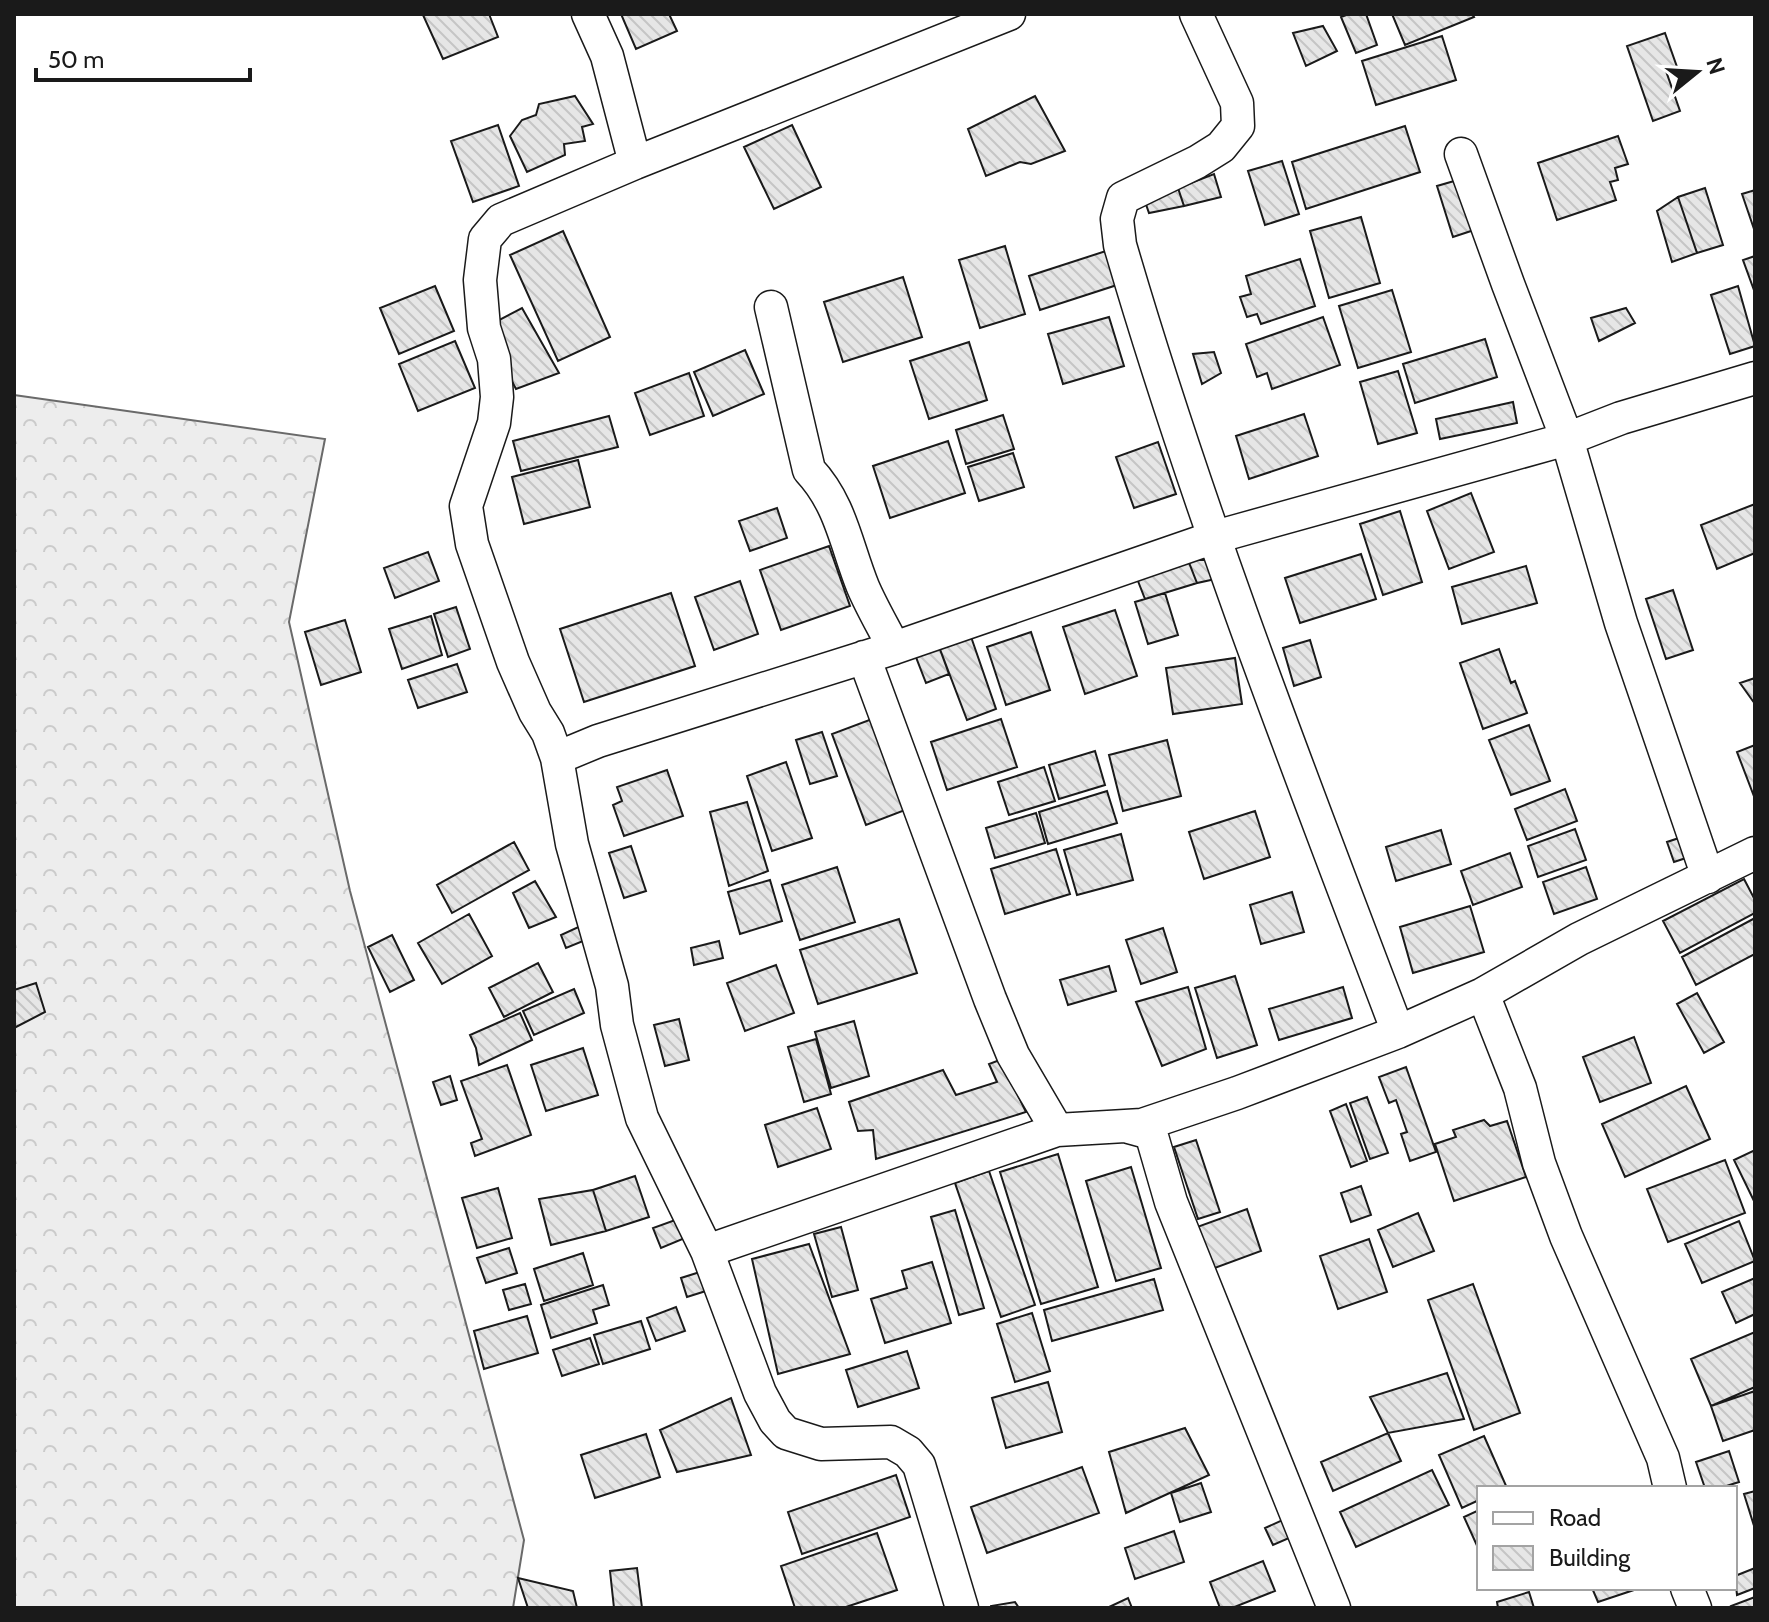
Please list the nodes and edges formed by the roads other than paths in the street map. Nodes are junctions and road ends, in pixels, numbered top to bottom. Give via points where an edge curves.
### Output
1 (588, 14) edge
2 (1009, 14) edge
3 (1196, 14) edge
4 (1461, 154) dead end
5 (635, 163) junction
6 (771, 307) dead end
7 (1755, 378) edge
8 (1567, 439) junction
9 (1215, 537) junction
10 (894, 648) junction
11 (864, 657) junction
12 (557, 758) junction
13 (1755, 853) edge
14 (1708, 877) junction
15 (1483, 994) junction
16 (1398, 1032) junction
17 (1129, 1127) junction
18 (1057, 1130) junction
19 (707, 1251) junction
20 (1670, 1486) edge
21 (962, 1608) edge
22 (1334, 1608) edge

1 - 5 street via 607,56
2 - 5 street
3 - 9 street via 1237,103 1238,126 1221,147 1123,198 1117,219 1141,316
4 - 8 street
5 - 12 street via 501,220 485,239 481,266 484,328 494,359 497,397 494,423 466,506 472,544 513,662
6 - 10 street via 809,470 825,487
7 - 8 street
8 - 9 street
8 - 14 street via 1621,623
9 - 10 street
9 - 16 street
10 - 11 street
11 - 12 street
11 - 18 street via 990,999 1013,1055
12 - 19 street via 572,844 642,1118
13 - 14 street
14 - 15 street via 1579,939
15 - 16 street
15 - 20 street via 1520,1088 1539,1163 1566,1236 1663,1458
16 - 17 street
17 - 18 street
17 - 22 street via 1151,1133 1171,1202
18 - 19 street
19 - 21 street via 760,1393 786,1433 821,1444 891,1442 919,1465

